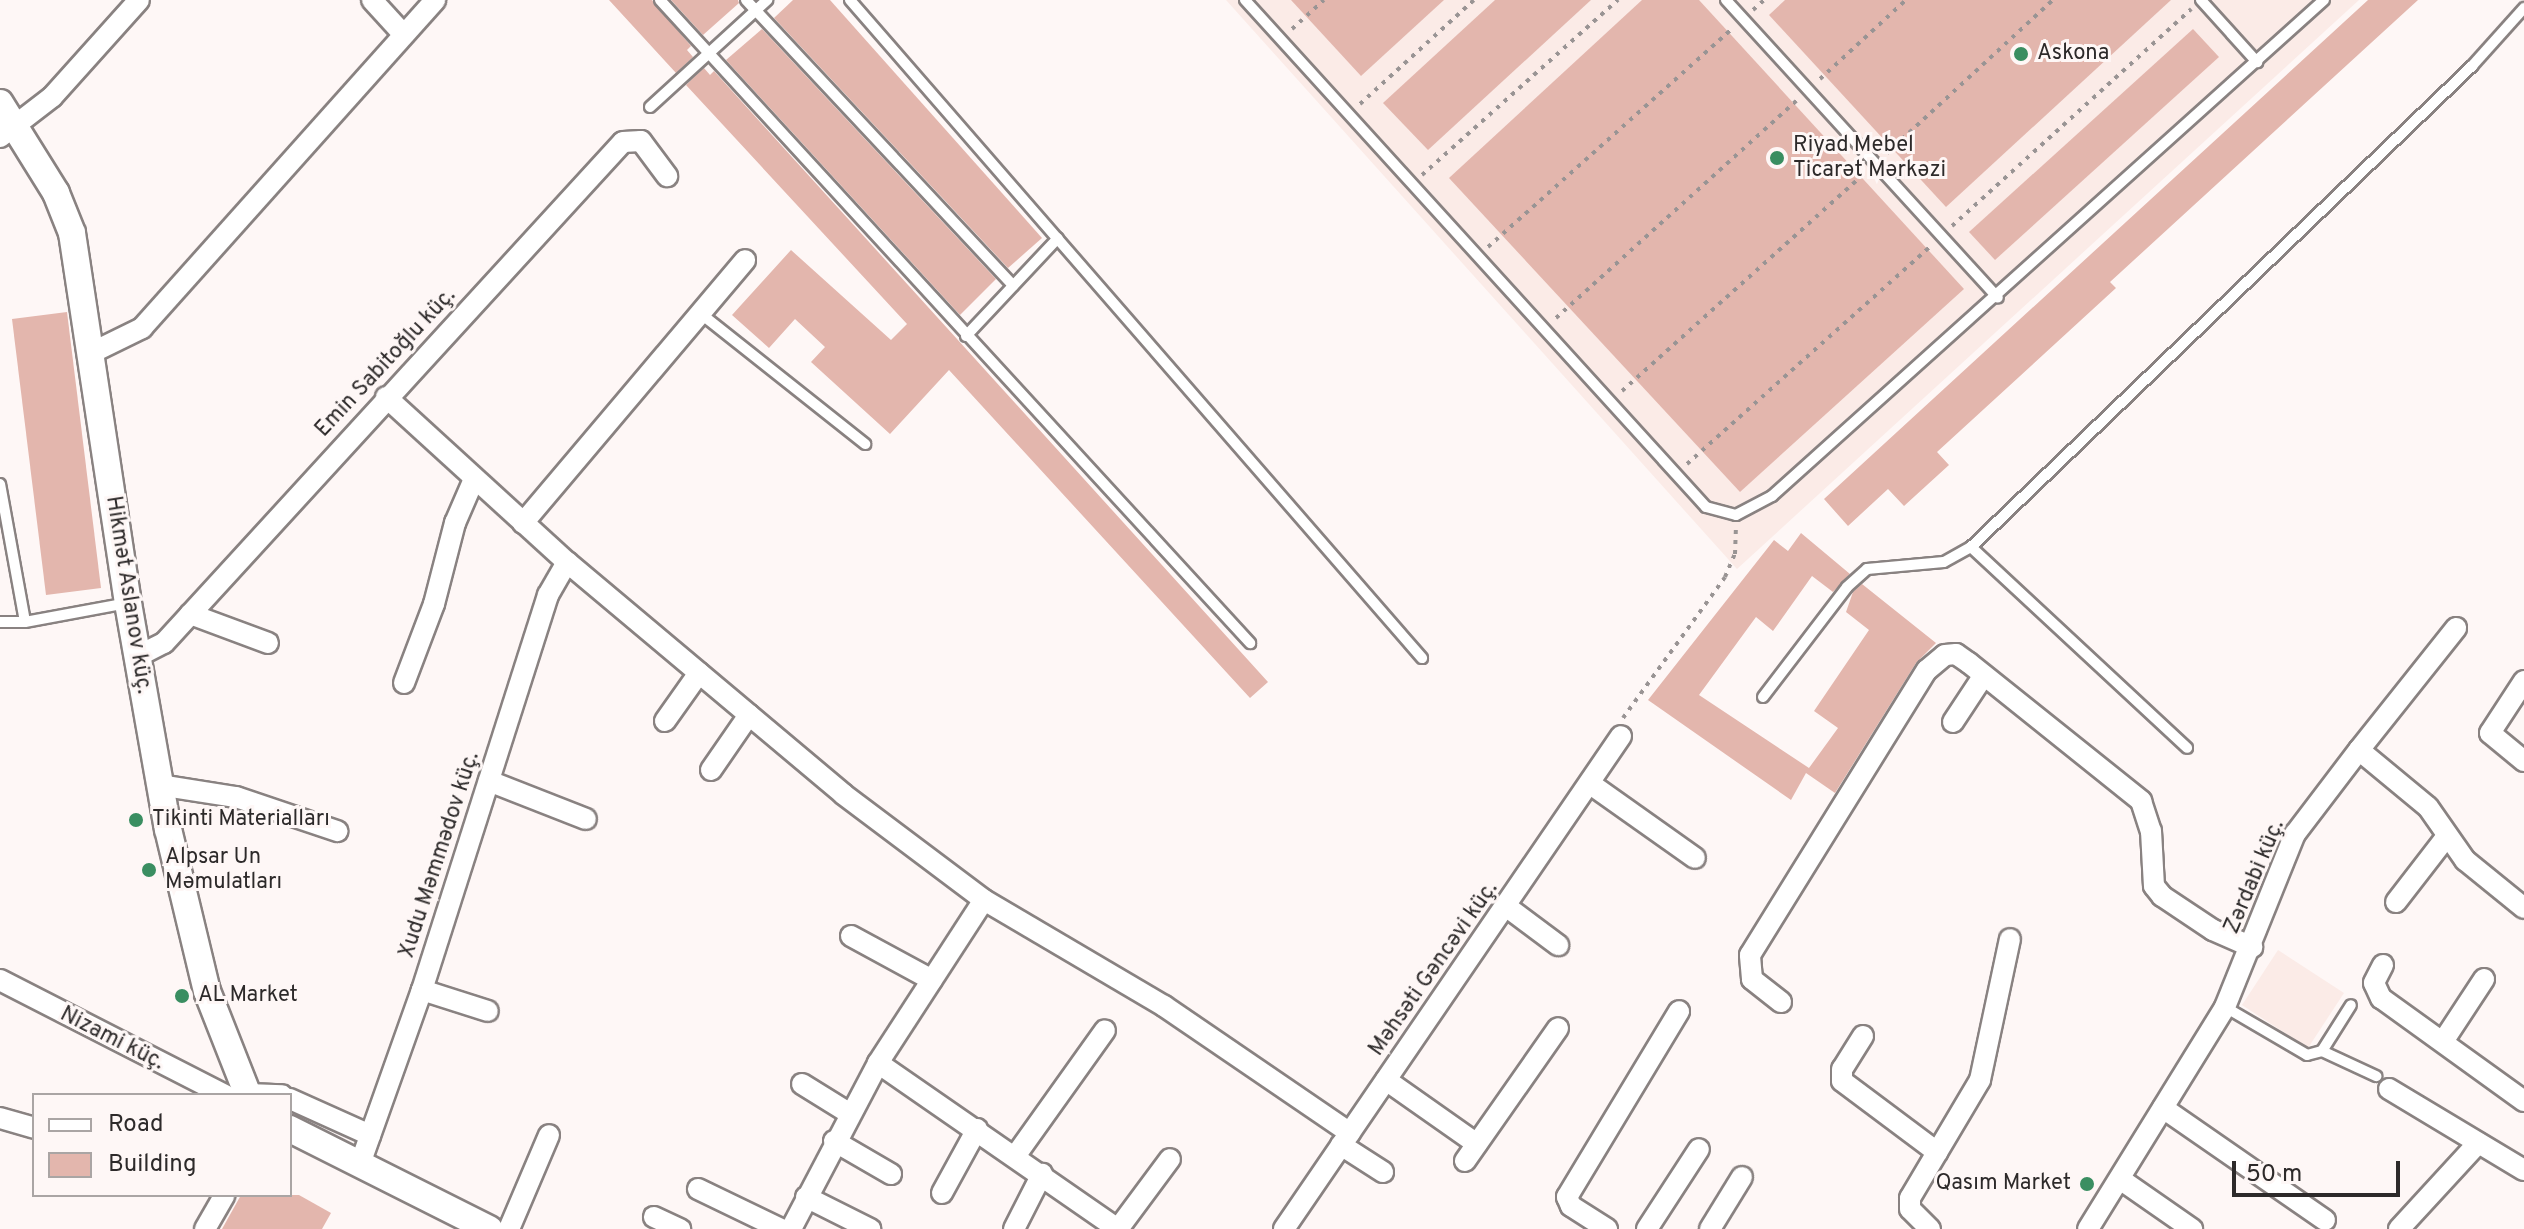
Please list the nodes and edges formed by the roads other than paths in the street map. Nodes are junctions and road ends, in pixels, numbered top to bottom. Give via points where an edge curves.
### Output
1 (139, 0) edge
2 (372, 0) edge
3 (435, 0) edge
4 (660, 0) edge
5 (746, 0) edge
6 (767, 0) edge
7 (850, 0) edge
8 (1245, 0) edge
9 (1726, 0) edge
10 (2201, 0) edge
11 (2324, 0) edge
12 (2524, 8) edge
13 (756, 11) junction
14 (404, 35) junction
15 (709, 54) junction
16 (2257, 62) junction
17 (0, 103) edge
18 (650, 107) dead end
19 (8, 133) edge
20 (667, 176) dead end
21 (1058, 238) junction
22 (745, 260) dead end
23 (1013, 285) junction
24 (1998, 298) junction
25 (700, 313) junction
26 (966, 336) junction
27 (93, 352) junction
28 (386, 397) junction
29 (865, 444) dead end
30 (474, 479) junction
31 (0, 484) edge
32 (523, 523) junction
33 (1971, 547) junction
34 (567, 562) junction
35 (128, 603) junction
36 (190, 614) junction
37 (0, 622) edge
38 (25, 622) junction
39 (2456, 628) dead end
40 (268, 643) dead end
41 (1250, 643) dead end
42 (138, 656) junction
43 (1422, 658) dead end
44 (699, 673) junction
45 (1984, 675) junction
46 (2524, 681) edge
47 (404, 683) dead end
48 (1763, 697) dead end
49 (749, 715) junction
50 (665, 721) dead end
51 (1953, 722) dead end
52 (1621, 736) road end
53 (2187, 748) dead end
54 (2359, 750) junction
55 (2524, 761) edge
56 (711, 770) dead end
57 (489, 781) junction
58 (159, 785) junction
59 (1592, 785) junction
60 (586, 819) dead end
61 (337, 831) dead end
62 (2447, 836) junction
63 (1695, 858) dead end
64 (984, 900) junction
65 (2522, 901) edge
66 (2396, 902) dead end
67 (1507, 907) junction
68 (851, 936) dead end
69 (2010, 939) dead end
70 (1558, 945) dead end
71 (2252, 947) junction
72 (2383, 965) dead end
73 (2484, 979) dead end
74 (0, 980) edge
75 (932, 980) junction
76 (422, 990) junction
77 (1781, 1002) dead end
78 (2351, 1005) dead end
79 (2225, 1007) junction
80 (488, 1011) dead end
81 (1679, 1011) dead end
82 (1558, 1028) dead end
83 (1105, 1030) dead end
84 (1863, 1036) dead end
85 (2444, 1040) junction
86 (2322, 1051) junction
87 (878, 1063) junction
88 (1386, 1080) junction
89 (2382, 1082) joint
90 (802, 1084) dead end
91 (236, 1093) edge
92 (239, 1093) edge
93 (2522, 1094) edge
94 (292, 1100) edge
95 (2163, 1108) junction
96 (849, 1113) junction
97 (0, 1118) edge
98 (32, 1127) edge
99 (977, 1129) junction
100 (292, 1130) edge
101 (370, 1135) junction
102 (549, 1135) dead end
103 (1346, 1139) junction
104 (834, 1141) junction
105 (2478, 1143) junction
106 (1477, 1144) junction
107 (1699, 1149) dead end
108 (1937, 1152) junction
109 (1016, 1155) junction
110 (1170, 1159) dead end
111 (1465, 1161) dead end
112 (360, 1164) junction
113 (2524, 1170) edge
114 (1383, 1172) dead end
115 (891, 1174) dead end
116 (1042, 1174) junction
117 (1742, 1177) dead end
118 (2120, 1179) junction
119 (698, 1189) dead end
120 (942, 1193) dead end
121 (224, 1197) edge
122 (806, 1197) junction
123 (654, 1217) dead end
124 (2325, 1220) dead end
125 (205, 1229) edge
126 (489, 1229) edge
127 (509, 1229) edge
128 (680, 1229) edge
129 (781, 1229) edge
130 (791, 1229) edge
131 (870, 1229) edge
132 (1014, 1229) edge
133 (1118, 1229) edge
134 (1284, 1229) edge
135 (1607, 1229) edge
136 (1647, 1229) edge
137 (1710, 1229) edge
138 (1930, 1229) edge
139 (2088, 1229) edge
140 (2192, 1229) edge
141 (2399, 1229) edge

1 - 19 street via 52,97
2 - 14 street
3 - 14 street
4 - 15 lane
5 - 13 lane
6 - 13 lane
7 - 21 lane
8 - 24 lane via 1706,507 1736,515 1772,496
9 - 24 lane
10 - 16 lane
11 - 16 lane
12 - 33 lane via 2472,66
13 - 15 lane
13 - 23 lane
14 - 27 street via 142,328
15 - 18 lane
15 - 26 lane
16 - 24 lane
17 - 19 street, Hikmət Aslanov küç.
19 - 27 street, Hikmət Aslanov küç. via 66,216
20 - 28 street, Emin Sabitoğlu küç. via 641,141 623,142
21 - 23 lane
21 - 43 lane
22 - 25 street
23 - 26 lane
25 - 29 lane
25 - 32 street
26 - 41 lane
27 - 35 street, Hikmət Aslanov küç.
28 - 30 street
28 - 36 street, Emin Sabitoğlu küç.
30 - 32 street
30 - 47 street
31 - 38 lane
32 - 34 street
33 - 48 lane via 1944,562 1867,569 1847,587
33 - 53 lane
34 - 44 street
34 - 57 street, Xudu Məmmədov küç. via 548,595
35 - 38 lane
35 - 42 street, Hikmət Aslanov küç.
36 - 40 street
36 - 42 street, Emin Sabitoğlu küç. via 164,643
37 - 38 lane
39 - 54 street, Zərdabi küç.
42 - 58 street, Hikmət Aslanov küç.
44 - 49 street
44 - 50 street
45 - 51 street
45 - 71 street via 2141,801 2151,831 2154,886 2162,896 2213,930
45 - 77 street via 1956,654 1935,660 1765,925 1748,970
46 - 55 street via 2490,733
49 - 56 street
49 - 64 street
52 - 59 street, Məhsəti Gəncəvi küç.
54 - 62 street via 2428,807
54 - 71 street, Zərdabi küç. via 2295,834
57 - 60 street
57 - 76 street, Xudu Məmmədov küç.
58 - 61 street via 236,797
58 - 92 street, Hikmət Aslanov küç. via 207,991
59 - 63 street
59 - 67 street, Məhsəti Gəncəvi küç.
62 - 65 street via 2465,860
62 - 66 street
64 - 75 street
64 - 103 street via 1164,1006
67 - 70 street
67 - 88 street, Məhsəti Gəncəvi küç.
68 - 75 street
69 - 108 street via 1980,1080
71 - 79 street, Zərdabi küç.
72 - 85 street via 2375,991
73 - 85 street
74 - 91 street, Nizami küç.
75 - 87 street
76 - 80 street
76 - 101 street, Xudu Məmmədov küç.
78 - 86 lane
79 - 86 lane via 2307,1055
79 - 95 street, Zərdabi küç.
81 - 135 street via 1567,1197 1571,1206
82 - 106 street
83 - 109 street
84 - 108 street via 1842,1069 1842,1081
85 - 93 street
86 - 89 lane
87 - 96 street
87 - 99 street
88 - 103 street, Məhsəti Gəncəvi küç.
88 - 106 street
89 - 105 street
90 - 96 street
94 - 101 street
95 - 118 street, Zərdabi küç.
95 - 124 street
96 - 104 street
97 - 98 street
99 - 109 street
99 - 120 street
100 - 112 street
101 - 112 street, Xudu Məmmədov küç.
102 - 127 street
103 - 114 street
103 - 134 street, Məhsəti Gəncəvi küç.
104 - 115 street
104 - 122 street
105 - 113 street
105 - 141 street
106 - 111 street
107 - 136 street
108 - 138 street via 1910,1198 1910,1209
109 - 116 street
110 - 133 street
112 - 126 street
116 - 132 street
116 - 133 street
117 - 137 street
118 - 139 street, Zərdabi küç.
118 - 140 street
119 - 129 street
121 - 125 street
122 - 130 street
122 - 131 street
123 - 128 street

